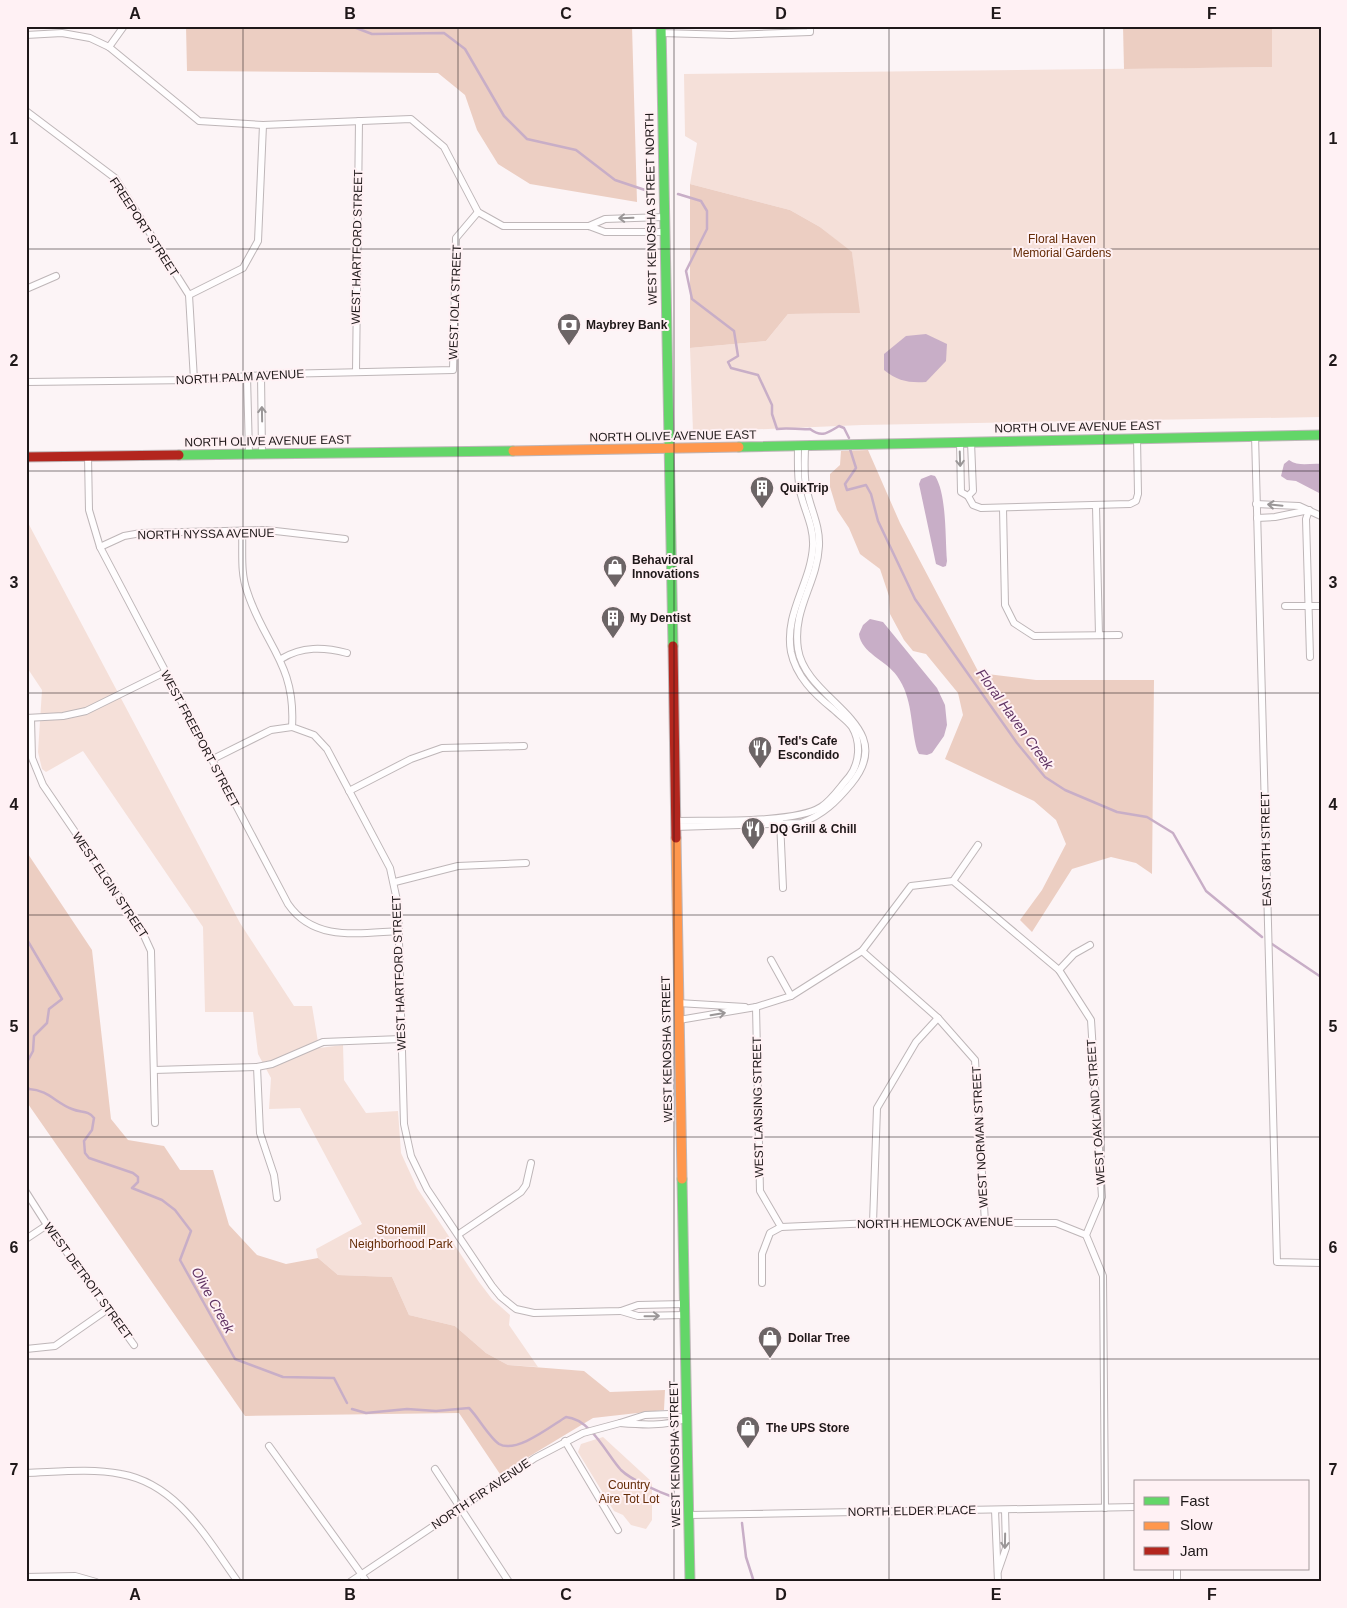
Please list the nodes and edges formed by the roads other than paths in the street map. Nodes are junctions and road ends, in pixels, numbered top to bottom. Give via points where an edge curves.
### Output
1 (124, 26) edge
2 (716, 26) edge
3 (748, 26) edge
4 (810, 26) edge
5 (661, 29) edge
6 (717, 34) junction
7 (748, 34) junction
8 (26, 35) edge
9 (109, 47) junction
10 (27, 112) edge
11 (358, 122) junction
12 (263, 126) junction
13 (478, 212) junction
14 (664, 217) junction
15 (589, 226) junction
16 (664, 232) junction
17 (56, 276) dead end
18 (26, 289) edge
19 (189, 296) junction
20 (453, 370) joint
21 (356, 372) junction
22 (261, 375) junction
23 (247, 376) junction
24 (194, 380) junction
25 (26, 382) edge
26 (1255, 435) junction
27 (1321, 435) edge
28 (1138, 438) junction
29 (960, 442) junction
30 (971, 442) junction
31 (801, 445) junction
32 (668, 448) junction
33 (249, 453) junction
34 (262, 453) junction
35 (88, 456) junction
36 (26, 457) edge
37 (961, 475) junction
38 (972, 475) junction
39 (968, 496) junction
40 (1256, 504) junction
41 (1096, 506) junction
42 (1003, 508) junction
43 (1309, 510) junction
44 (669, 515) joint
45 (1321, 516) edge
46 (1257, 518) junction
47 (242, 531) junction
48 (345, 539) dead end
49 (100, 547) junction
50 (1285, 606) dead end
51 (1309, 606) junction
52 (1321, 606) edge
53 (1099, 635) junction
54 (1120, 635) dead end
55 (347, 653) dead end
56 (1310, 657) dead end
57 (281, 659) junction
58 (165, 672) junction
59 (28, 718) edge
60 (292, 726) junction
61 (524, 746) dead end
62 (213, 759) junction
63 (349, 791) junction
64 (780, 821) junction
65 (675, 824) junction
66 (978, 845) dead end
67 (526, 863) dead end
68 (953, 881) junction
69 (394, 882) junction
70 (783, 888) dead end
71 (399, 931) junction
72 (1090, 945) dead end
73 (862, 950) junction
74 (771, 960) dead end
75 (1059, 970) junction
76 (791, 996) junction
77 (678, 1003) junction
78 (756, 1007) junction
79 (938, 1018) junction
80 (679, 1020) junction
81 (401, 1039) junction
82 (257, 1068) junction
83 (154, 1070) junction
84 (155, 1123) dead end
85 (531, 1163) dead end
86 (26, 1192) edge
87 (277, 1198) dead end
88 (985, 1222) junction
89 (873, 1223) junction
90 (47, 1225) junction
91 (780, 1227) junction
92 (459, 1234) junction
93 (1086, 1235) junction
94 (26, 1239) edge
95 (1321, 1263) edge
96 (762, 1283) dead end
97 (684, 1304) junction
98 (108, 1309) junction
99 (621, 1311) junction
100 (684, 1316) junction
101 (134, 1345) dead end
102 (26, 1349) edge
103 (686, 1419) junction
104 (620, 1423) junction
105 (565, 1441) junction
106 (269, 1446) dead end
107 (435, 1469) dead end
108 (26, 1473) edge
109 (1134, 1507) edge
110 (461, 1508) junction
111 (1105, 1508) junction
112 (995, 1510) junction
113 (1005, 1510) junction
114 (689, 1515) junction
115 (618, 1530) dead end
116 (998, 1571) junction
117 (361, 1574) junction
118 (26, 1577) edge
119 (96, 1582) edge
120 (238, 1582) edge
121 (350, 1582) edge
122 (367, 1582) edge
123 (509, 1582) edge
124 (690, 1582) edge
125 (998, 1582) edge

1 - 9 street
2 - 6 street
3 - 7 street
4 - 7 street via 810,32
5 - 6 street
5 - 14 main road, WEST KENOSHA STREET NORTH
6 - 7 street
8 - 9 street via 62,33 90,38
9 - 12 street via 199,121
10 - 19 street, FREEPORT STREET via 115,178
11 - 12 street
11 - 13 street via 411,119 444,147
11 - 21 street, WEST HARTFORD STREET
12 - 19 street via 258,241 244,268
13 - 15 street via 503,226
13 - 20 street, WEST IOLA STREET via 456,238
14 -> 15 street via 605,219
14 - 16 main road, WEST KENOSHA STREET NORTH
15 - 16 street via 605,232
16 - 32 main road, WEST KENOSHA STREET NORTH
17 - 18 street
19 - 24 street, FREEPORT STREET
20 - 21 street, NORTH PALM AVENUE
21 - 22 street, NORTH PALM AVENUE
22 - 23 street, NORTH PALM AVENUE
34 -> 22 street
23 - 24 street, NORTH PALM AVENUE
23 - 33 street
24 - 25 street, NORTH PALM AVENUE
26 - 27 main road, NORTH OLIVE AVENUE EAST
26 - 28 main road, NORTH OLIVE AVENUE EAST
26 - 40 street, EAST 68TH STREET
28 - 30 main road, NORTH OLIVE AVENUE EAST
28 - 41 street via 1136,501 1127,505
29 - 30 main road, NORTH OLIVE AVENUE EAST
29 - 31 main road, NORTH OLIVE AVENUE EAST
29 -> 37 street
30 - 38 street
31 - 32 main road, NORTH OLIVE AVENUE EAST
31 - 64 street via 806,489 815,516 819,545 814,575 797,620 798,651 810,678 855,722 864,738 864,762 858,776 838,800 816,817 801,822
32 - 34 main road, NORTH OLIVE AVENUE EAST
32 - 44 main road, WEST KENOSHA STREET NORTH
33 - 34 main road, NORTH OLIVE AVENUE EAST
33 - 35 main road, NORTH OLIVE AVENUE EAST
35 - 36 main road, NORTH OLIVE AVENUE EAST
35 - 49 street, WEST FREEPORT STREET via 89,510
37 - 38 street
37 - 39 street via 962,492
38 - 39 street via 973,491
39 - 42 street via 976,508
43 -> 40 street via 1299,506
40 - 46 street, EAST 68TH STREET
41 - 42 street
41 - 53 street
42 - 53 street via 1005,606 1014,623 1034,636
43 - 45 street
43 - 46 street
43 - 51 street via 1306,519
44 - 65 main road, WEST KENOSHA STREET
46 - 95 street, EAST 68TH STREET via 1277,1262
47 - 48 street, NORTH NYSSA AVENUE via 267,530
47 - 49 street, NORTH NYSSA AVENUE via 141,533 124,536
47 - 57 street via 243,578 247,593
49 - 58 street, WEST FREEPORT STREET
50 - 51 street
51 - 52 street
51 - 56 street
53 - 54 street
55 - 57 street via 313,649
57 - 60 street via 292,696
58 - 59 street via 86,711
58 - 62 street, WEST FREEPORT STREET
59 - 83 street, WEST ELGIN STREET via 32,758 43,785 147,938 152,964
60 - 62 street via 270,730
60 - 63 street, WEST HARTFORD STREET via 314,735 323,743
61 - 63 street via 442,748
62 - 71 street, WEST FREEPORT STREET via 293,912 322,931 347,934
63 - 69 street, WEST HARTFORD STREET via 390,868
64 - 65 street
64 - 70 street
65 - 77 main road, WEST KENOSHA STREET
66 - 68 street
67 - 69 street via 458,866
68 - 73 street via 911,886
68 - 75 street, WEST OAKLAND STREET
69 - 71 street, WEST HARTFORD STREET
71 - 81 street, WEST HARTFORD STREET
72 - 75 street via 1074,954
73 - 76 street
73 - 79 street, WEST NORMAN STREET
74 - 76 street
75 - 93 street, WEST OAKLAND STREET via 1091,1020 1102,1197
76 - 78 street
77 - 78 street
77 - 80 main road, WEST KENOSHA STREET
80 -> 78 street
78 - 91 street, WEST LANSING STREET via 760,1191
79 - 88 street, WEST NORMAN STREET via 975,1060
79 - 89 street via 916,1042 877,1108
80 - 97 main road, WEST KENOSHA STREET
81 - 82 street via 323,1042
81 - 92 street, WEST HARTFORD STREET via 404,1124 411,1156 426,1189
82 - 83 street
82 - 87 street via 260,1133 274,1175
83 - 84 street, WEST ELGIN STREET
85 - 92 street via 521,1192
86 - 90 street, WEST DETROIT STREET
88 - 89 street, NORTH HEMLOCK AVENUE
88 - 93 street, NORTH HEMLOCK AVENUE via 1056,1223
89 - 91 street, NORTH HEMLOCK AVENUE
90 - 94 street
90 - 98 street, WEST DETROIT STREET
91 - 96 street via 770,1233 762,1254
92 - 99 street, WEST HARTFORD STREET via 500,1297 516,1309 543,1314
93 - 111 street via 1103,1276
97 - 99 street via 638,1305
97 - 100 main road, WEST KENOSHA STREET
98 - 101 street, WEST DETROIT STREET
98 - 102 street via 56,1346
99 -> 100 street via 638,1316
100 - 103 main road, WEST KENOSHA STREET
103 - 104 street, NORTH FIR AVENUE via 668,1425
103 - 104 street, NORTH FIR AVENUE via 669,1414 644,1415
103 - 114 main road, WEST KENOSHA STREET
104 - 105 street, NORTH FIR AVENUE
105 - 110 street, NORTH FIR AVENUE
105 - 115 street
106 - 117 street
107 - 110 street
108 - 120 street via 115,1473 137,1478 160,1489 181,1506
109 - 111 street, NORTH ELDER PLACE
110 - 117 street, NORTH FIR AVENUE
110 - 123 street
111 - 113 street, NORTH ELDER PLACE
112 - 113 street, NORTH ELDER PLACE
112 - 114 street, NORTH ELDER PLACE
112 - 116 street
113 -> 116 street via 1006,1548
114 - 124 main road, WEST KENOSHA STREET
116 - 125 street
117 - 121 street, NORTH FIR AVENUE
117 - 122 street
118 - 119 street via 75,1576

